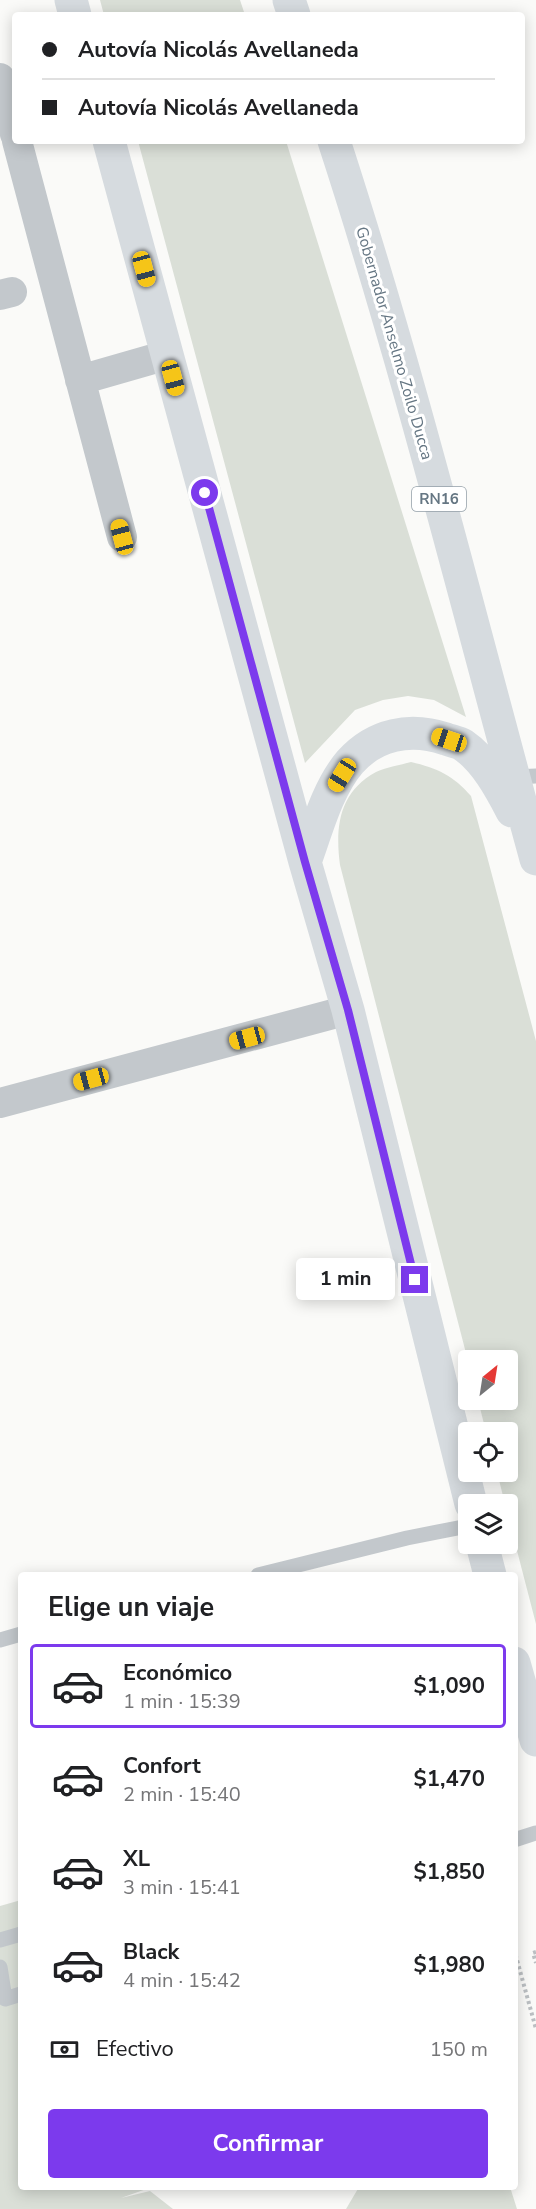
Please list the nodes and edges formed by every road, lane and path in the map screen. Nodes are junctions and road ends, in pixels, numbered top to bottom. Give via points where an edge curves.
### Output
1 (0, 78) edge
2 (12, 123) edge
3 (18, 144) edge
4 (110, 144) edge
5 (335, 144) edge
6 (167, 355) junction
7 (80, 380) junction
8 (122, 537) dead end
9 (525, 777) edge
10 (535, 854) edge
11 (305, 862) junction
12 (348, 1010) junction
13 (0, 1103) edge
14 (469, 1494) edge
15 (458, 1528) edge
16 (485, 1554) edge
17 (270, 1572) edge
18 (489, 1572) edge
19 (18, 1635) edge
20 (0, 1640) edge
21 (518, 1677) edge
22 (536, 1740) edge
23 (536, 1833) edge
24 (518, 1839) edge
25 (18, 1935) edge
26 (0, 1940) edge
27 (535, 1952) edge
28 (518, 1964) edge
29 (536, 1964) edge
30 (0, 1967) edge
31 (18, 1995) edge
32 (536, 2029) edge

1 - 2 street
3 - 7 street
4 - 6 highway
5 - 9 highway, Gobernador Anselmo Zoilo Ducca / RN16
6 - 7 street
6 - 11 highway
7 - 8 street
9 - 10 highway, Gobernador Anselmo Zoilo Ducca / RN16
10 - 11 highway via 500,788 462,744 413,733 390,735 368,745 349,763 335,786
11 - 12 highway
12 - 13 street
12 - 14 highway
15 - 17 lane
16 - 18 highway
19 - 20 lane
21 - 22 highway
23 - 24 lane
25 - 26 lane
27 - 29 path
28 - 32 path
30 - 31 lane via 5,2000

